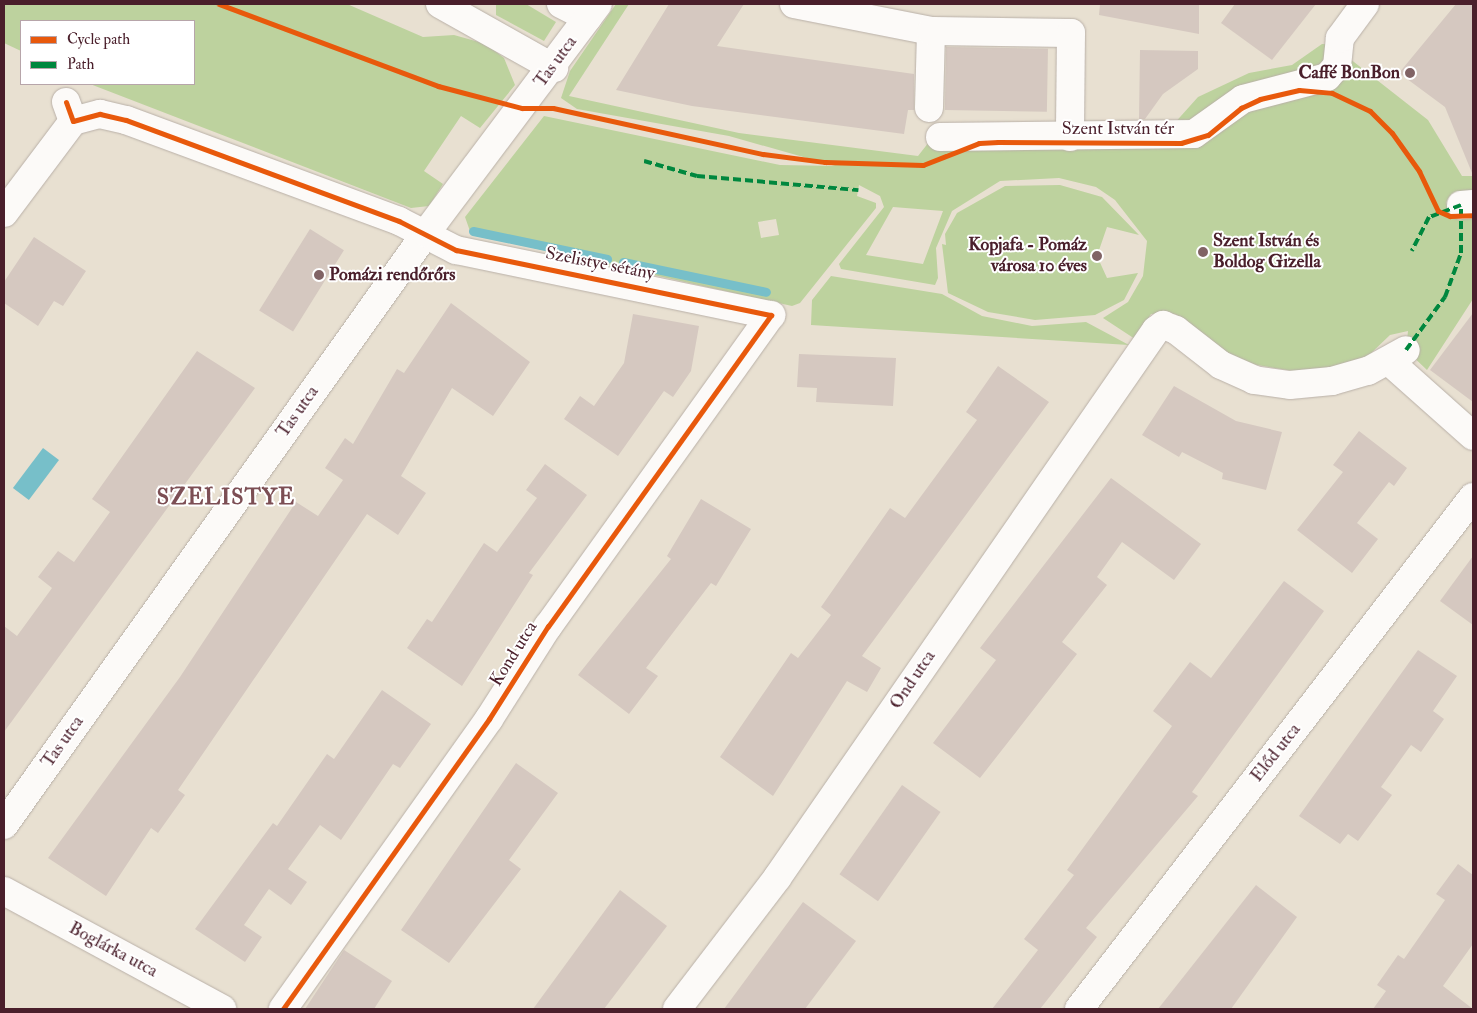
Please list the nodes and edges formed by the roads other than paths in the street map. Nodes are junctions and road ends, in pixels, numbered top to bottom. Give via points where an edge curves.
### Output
1 (440, 4) edge
2 (561, 4) edge
3 (794, 4) edge
4 (1365, 4) edge
5 (593, 11) edge
6 (931, 31) junction
7 (554, 68) junction
8 (929, 108) dead end
9 (940, 137) dead end
10 (1070, 137) junction
11 (4, 213) edge
12 (426, 233) junction
13 (771, 315) joint
14 (1473, 436) edge
15 (1473, 497) edge
16 (4, 825) edge
17 (4, 892) edge
18 (222, 1009) edge
19 (283, 1009) edge
20 (677, 1009) edge
21 (1079, 1009) edge

1 - 7 street
2 - 5 street
3 - 6 street
4 - 10 street, Szent István tér via 1340,38 1337,66 1327,77 1243,98 1194,134
5 - 7 street, Tas utca
6 - 8 street
6 - 10 street via 1071,33
7 - 12 street, Tas utca
9 - 10 street, Szent István tér
11 - 12 street, Szelistye sétány via 70,112 126,120
12 - 13 street, Szelistye sétány via 479,256
12 - 16 street, Tas utca
13 - 19 street, Kond utca via 548,626 489,720
14 - 20 street, Ond utca via 1398,356 1332,381 1290,385 1254,380 1221,365 1200,344 1163,325 1144,346 777,878
15 - 21 street, Előd utca
17 - 18 street, Boglárka utca

